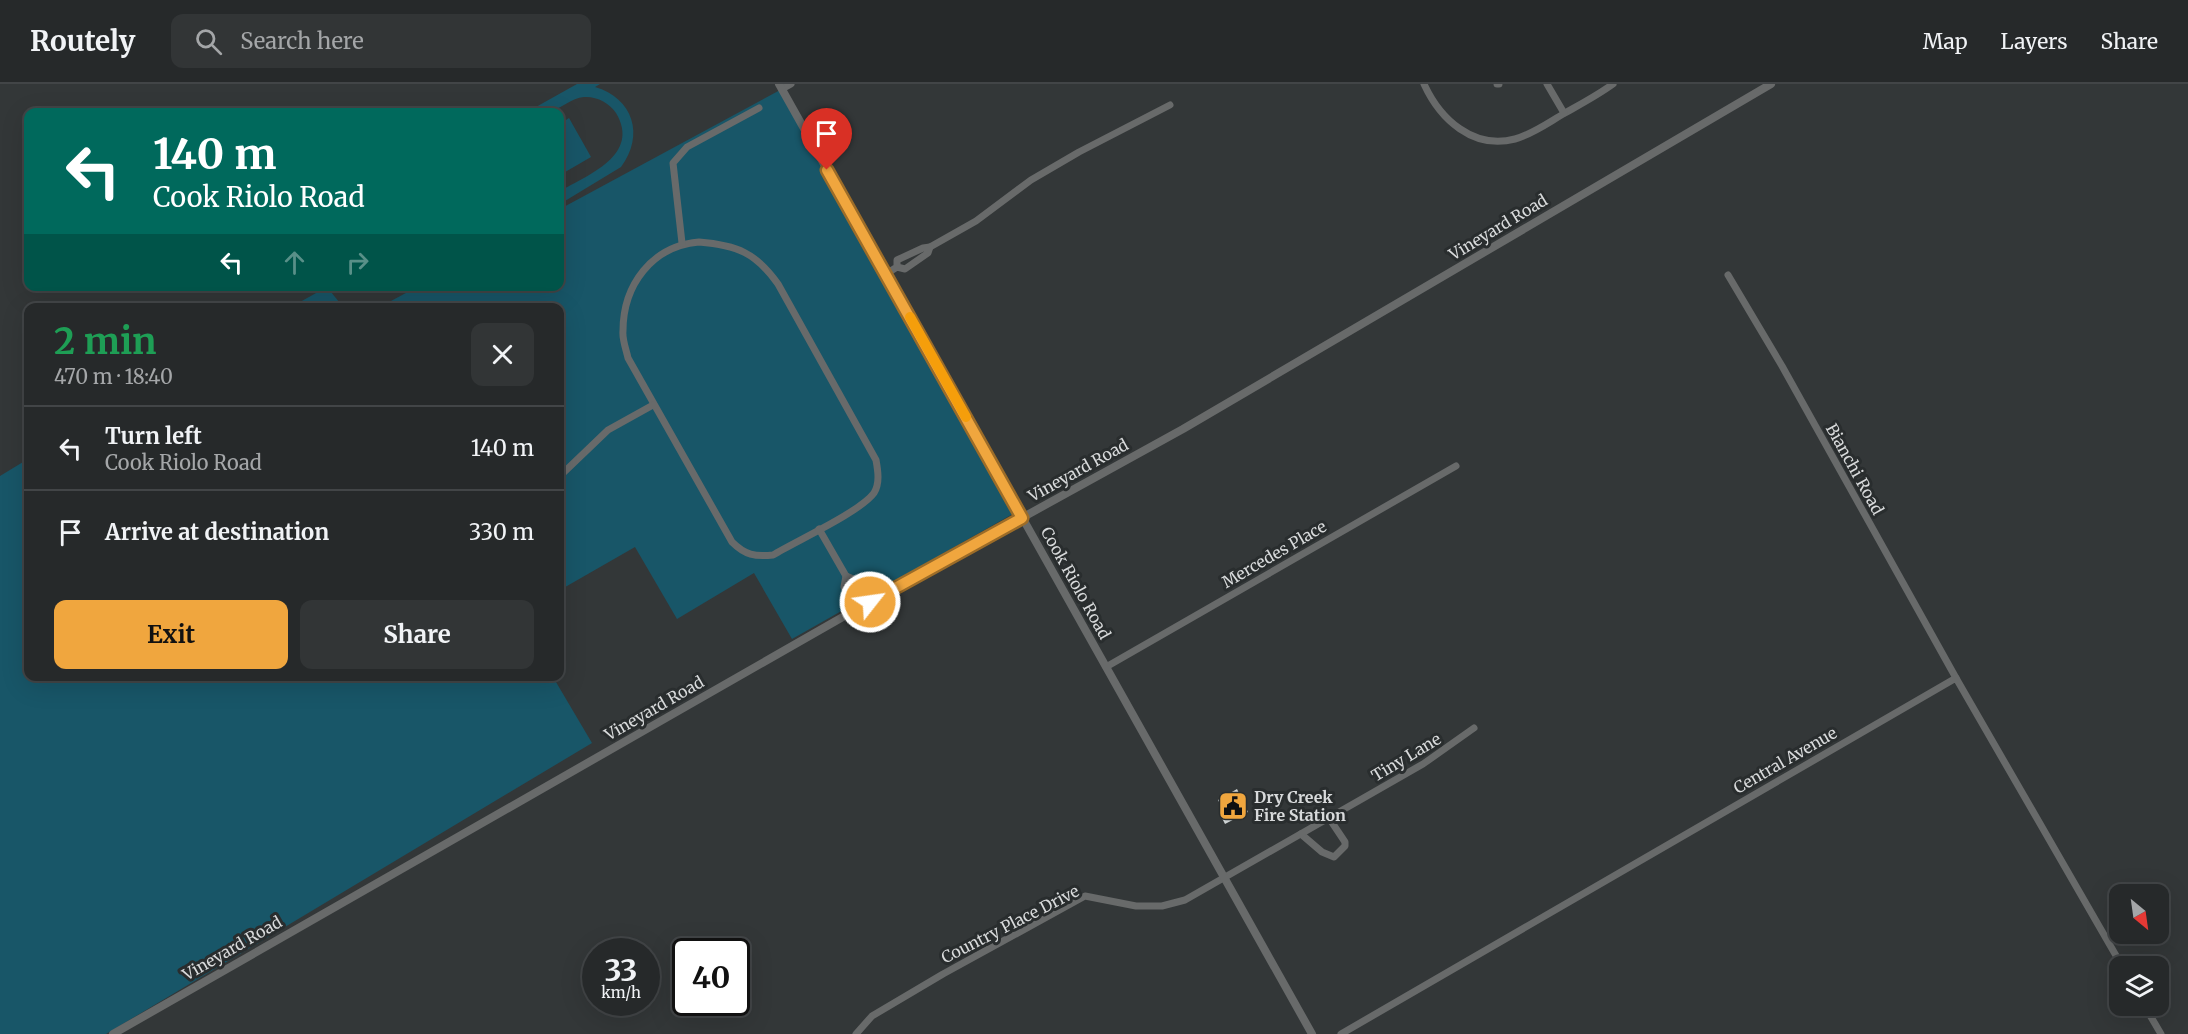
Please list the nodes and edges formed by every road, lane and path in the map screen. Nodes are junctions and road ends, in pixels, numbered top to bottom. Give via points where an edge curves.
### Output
1 (791, 84) edge
2 (1424, 84) edge
3 (1547, 84) edge
4 (1613, 84) edge
5 (1771, 84) edge
6 (780, 87) edge
7 (1170, 105) dead end
8 (759, 108) dead end
9 (1564, 113) junction
10 (682, 243) junction
11 (930, 247) junction
12 (911, 253) junction
13 (916, 261) junction
14 (897, 267) junction
15 (886, 273) junction
16 (1728, 275) dead end
17 (653, 405) junction
18 (1456, 466) dead end
19 (564, 473) edge
20 (1022, 518) junction
21 (819, 529) junction
22 (846, 576) junction
23 (860, 602) junction
24 (1106, 667) junction
25 (1956, 678) junction
26 (1474, 728) dead end
27 (1329, 818) junction
28 (1301, 834) junction
29 (1224, 878) junction
30 (2116, 956) edge
31 (2150, 1016) edge
32 (112, 1034) edge
33 (856, 1034) edge
34 (1312, 1034) edge
35 (1341, 1034) edge
36 (2161, 1034) edge

1 - 6 street
2 - 9 street via 1446,119 1460,130 1482,138 1514,139
3 - 9 street
4 - 9 street
5 - 20 street, Vineyard Road via 1342,337
6 - 15 street, Cook Riolo Road
7 - 11 street via 1031,180 976,221
8 - 10 street via 687,147 673,163
10 - 17 street via 654,259 636,279 626,303 622,333 628,358
10 - 21 street via 723,244 747,252 766,267 876,460 876,491 863,505
11 - 12 street
11 - 13 street via 928,254
12 - 13 street
12 - 14 street via 897,260
13 - 14 street via 905,269
14 - 15 street
15 - 20 street, Cook Riolo Road
16 - 25 street, Bianchi Road
17 - 19 street via 608,430
17 - 21 street via 732,542 743,552 757,557 773,555
18 - 24 street, Mercedes Place
20 - 23 street, Vineyard Road
20 - 24 street, Cook Riolo Road
21 - 22 street
22 - 23 street via 856,580
22 - 23 street via 844,587 850,598
23 - 32 street, Vineyard Road
24 - 29 street, Cook Riolo Road
25 - 30 street
25 - 35 street, Central Avenue
26 - 27 street, Tiny Lane via 1423,764
27 - 28 street, Tiny Lane
27 - 28 street via 1345,842 1334,857
28 - 29 street, Tiny Lane
29 - 33 street, Country Place Drive via 1185,900 1162,906 1136,906 1085,896 872,1016
29 - 34 street, Cook Riolo Road
31 - 36 street

